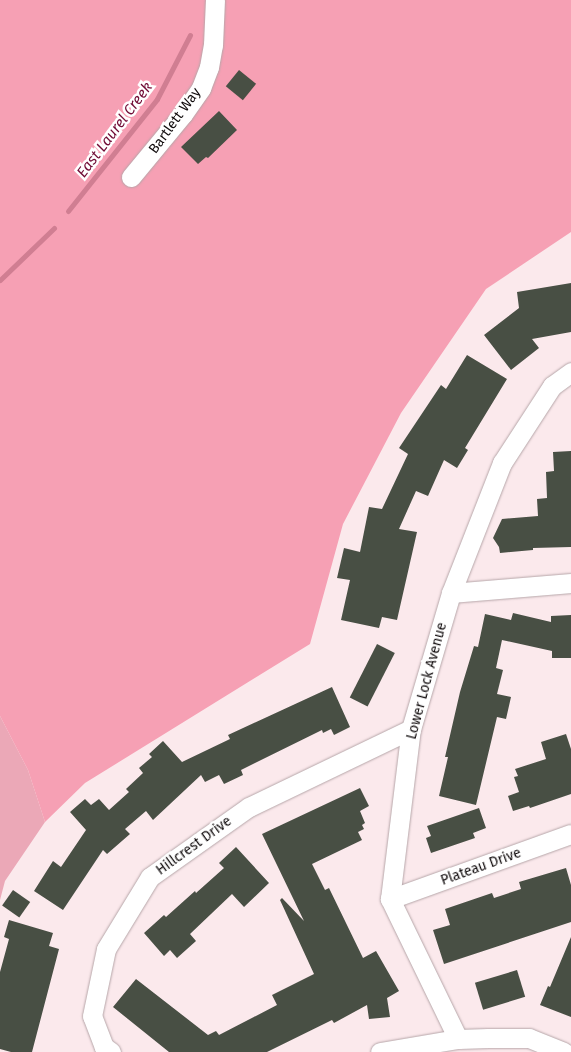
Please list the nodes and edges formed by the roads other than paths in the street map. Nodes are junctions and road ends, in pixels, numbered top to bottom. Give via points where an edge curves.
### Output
1 (215, 0) edge
2 (131, 177) dead end
3 (571, 372) edge
4 (571, 583) edge
5 (451, 593) junction
6 (411, 729) junction
7 (571, 834) edge
8 (390, 899) junction
9 (458, 1039) junction
10 (111, 1052) edge
11 (380, 1052) edge
12 (563, 1052) edge

1 - 2 street, Bartlett Way via 213,45 201,88 184,114
3 - 5 street, Lower Lock Avenue via 552,386 502,463
4 - 5 street
5 - 6 street, Lower Lock Avenue
6 - 8 street, Lower Lock Avenue
6 - 10 street, Hillcrest Drive via 248,807 150,877 106,948 92,1016 104,1048
7 - 8 street, Plateau Drive
8 - 9 street
9 - 11 street
9 - 12 street via 529,1038

